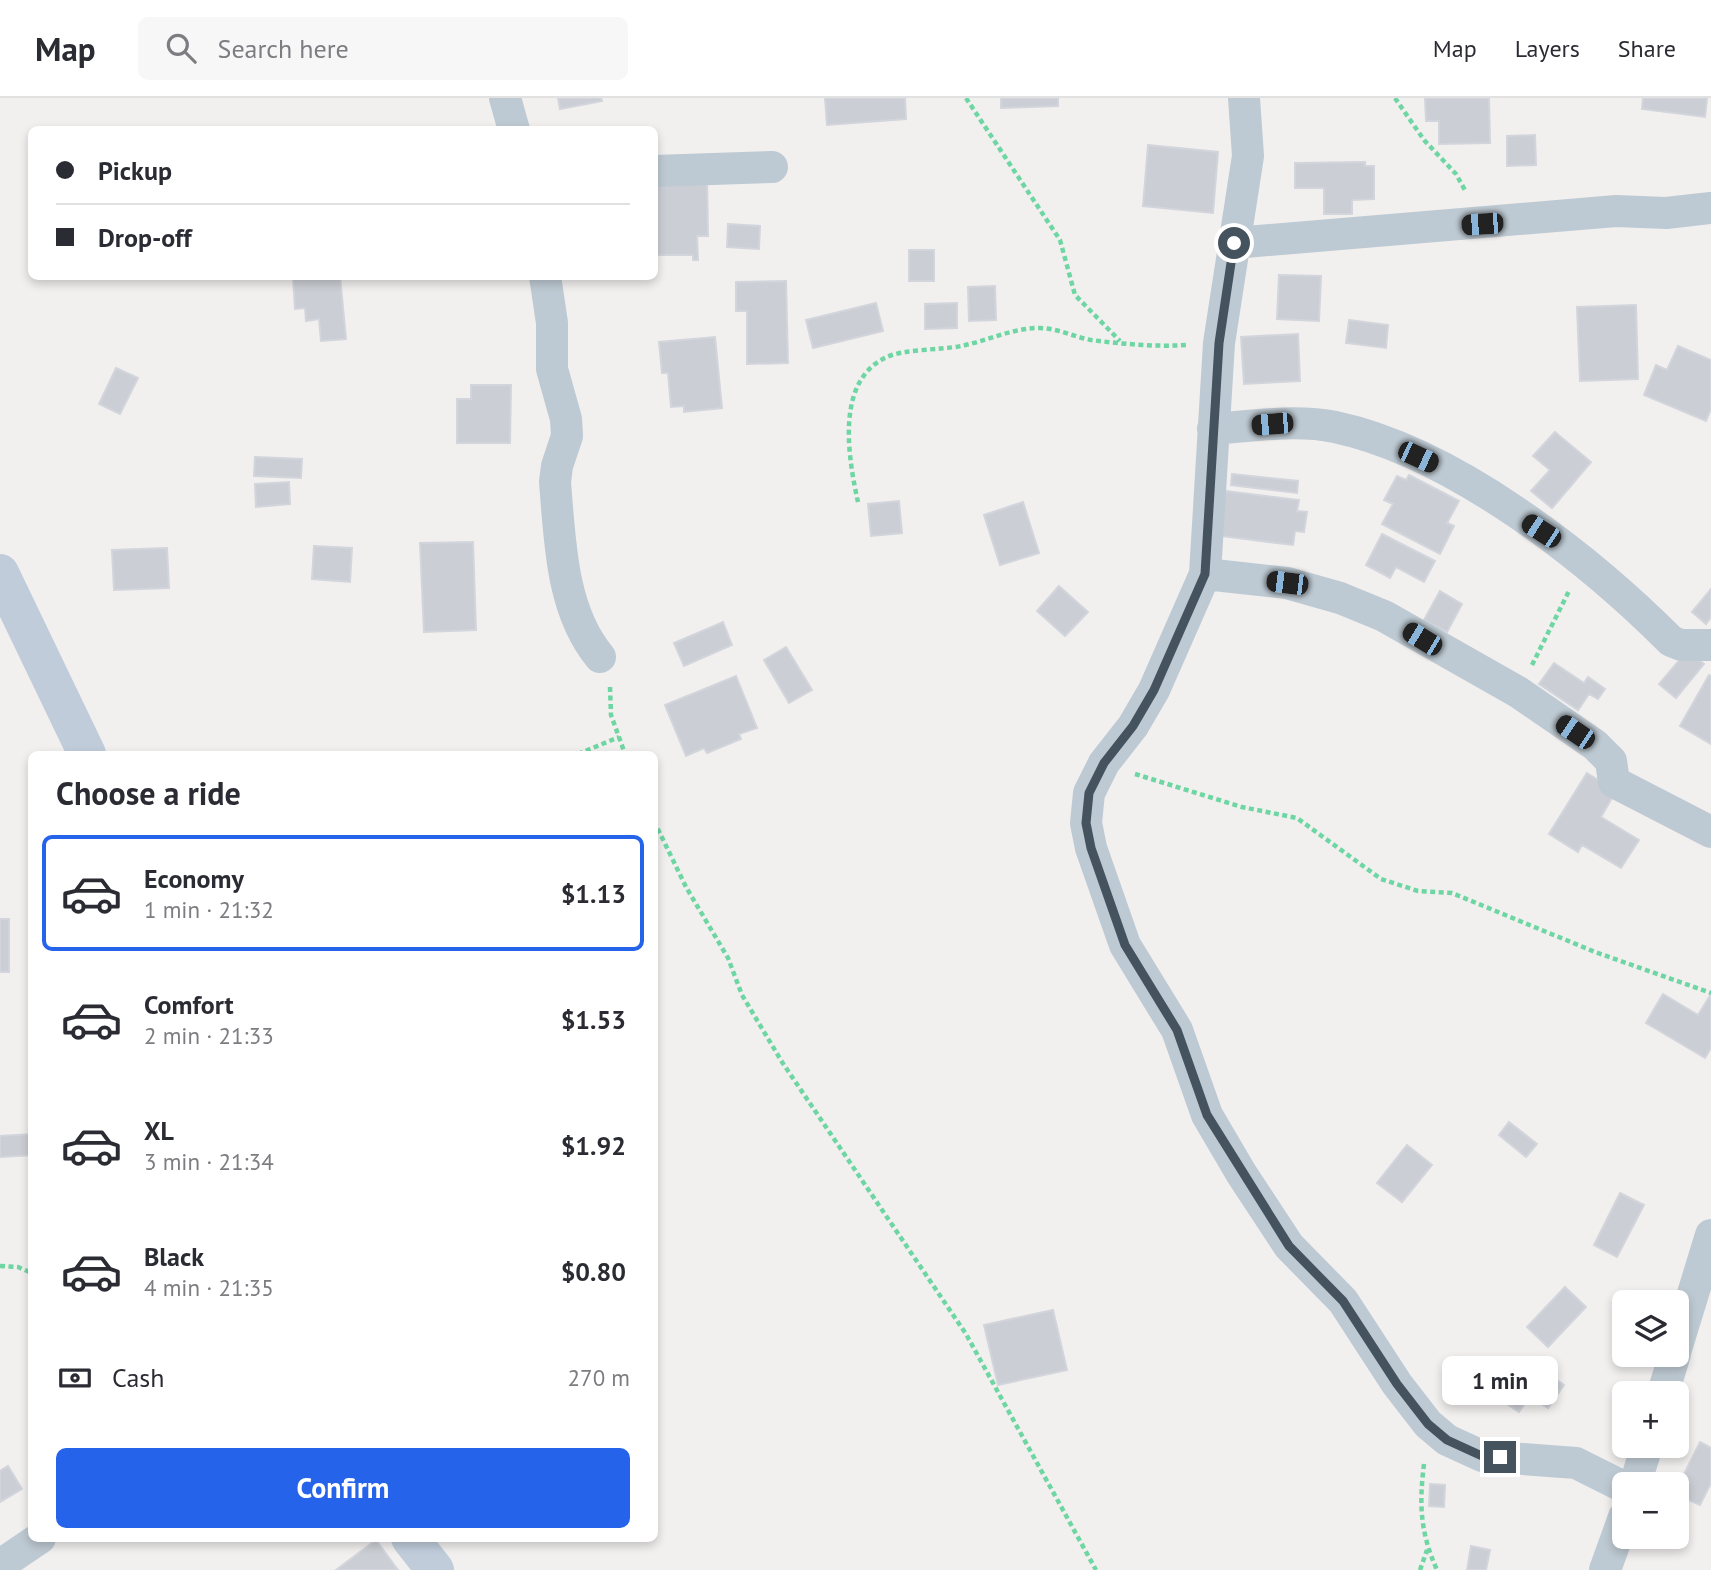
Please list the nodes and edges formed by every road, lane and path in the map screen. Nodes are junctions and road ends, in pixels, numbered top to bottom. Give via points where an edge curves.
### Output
1 (505, 98) edge
2 (966, 98) edge
3 (1244, 98) edge
4 (1395, 98) edge
5 (513, 126) edge
6 (772, 167) dead end
7 (658, 171) edge
8 (1711, 208) edge
9 (1482, 224) junction
10 (1234, 243) junction
11 (546, 280) edge
12 (1121, 342) junction
13 (1219, 343) junction
14 (1213, 429) junction
15 (858, 502) dead end
16 (1590, 567) junction
17 (0, 573) edge
18 (1205, 574) junction
19 (1711, 645) edge
20 (600, 657) joint
21 (1518, 692) junction
22 (619, 737) junction
23 (86, 751) edge
24 (585, 751) edge
25 (624, 751) edge
26 (1104, 763) junction
27 (658, 829) edge
28 (1711, 832) edge
29 (1711, 993) edge
30 (1711, 1236) edge
31 (0, 1266) edge
32 (28, 1271) edge
33 (1689, 1307) edge
34 (1428, 1424) junction
35 (1612, 1481) edge
36 (34, 1542) edge
37 (413, 1542) edge
38 (1428, 1549) junction
39 (1613, 1549) edge
40 (0, 1565) edge
41 (435, 1570) edge
42 (1096, 1570) edge
43 (1420, 1570) edge
44 (1437, 1570) edge
45 (1605, 1570) edge

1 - 5 street
2 - 12 path via 1060,240 1075,295
3 - 10 street via 1248,156
4 - 9 path via 1424,140 1456,174
6 - 7 street
8 - 9 street via 1666,213 1616,211
9 - 10 street
10 - 13 street
11 - 20 street via 552,369 566,419 567,436 555,482 566,582 589,643
12 - 13 path
12 - 15 path via 1040,328 1016,330 968,345 889,356 868,369 855,395 848,433
13 - 14 street
14 - 16 street via 1272,424 1332,427 1384,440 1496,501
14 - 18 street
16 - 19 street via 1671,641
16 - 21 path via 1568,592
17 - 23 street
18 - 21 street via 1287,583 1340,598 1384,616
18 - 26 street via 1154,690
20 - 22 path
21 - 28 street via 1608,755 1614,782
22 - 24 path
22 - 25 path
26 - 29 path via 1163,785 1297,818 1381,878 1418,891 1452,893 1595,952
26 - 34 street via 1089,793 1086,823 1091,848 1125,945 1177,1030 1207,1115 1289,1246 1343,1301
27 - 42 path via 728,958 742,995 782,1062 966,1334
30 - 33 street
31 - 32 path
34 - 35 street via 1447,1440 1482,1456 1576,1463
34 - 38 path via 1419,1503
36 - 40 street
37 - 41 street
38 - 43 path
38 - 44 path
39 - 45 street

